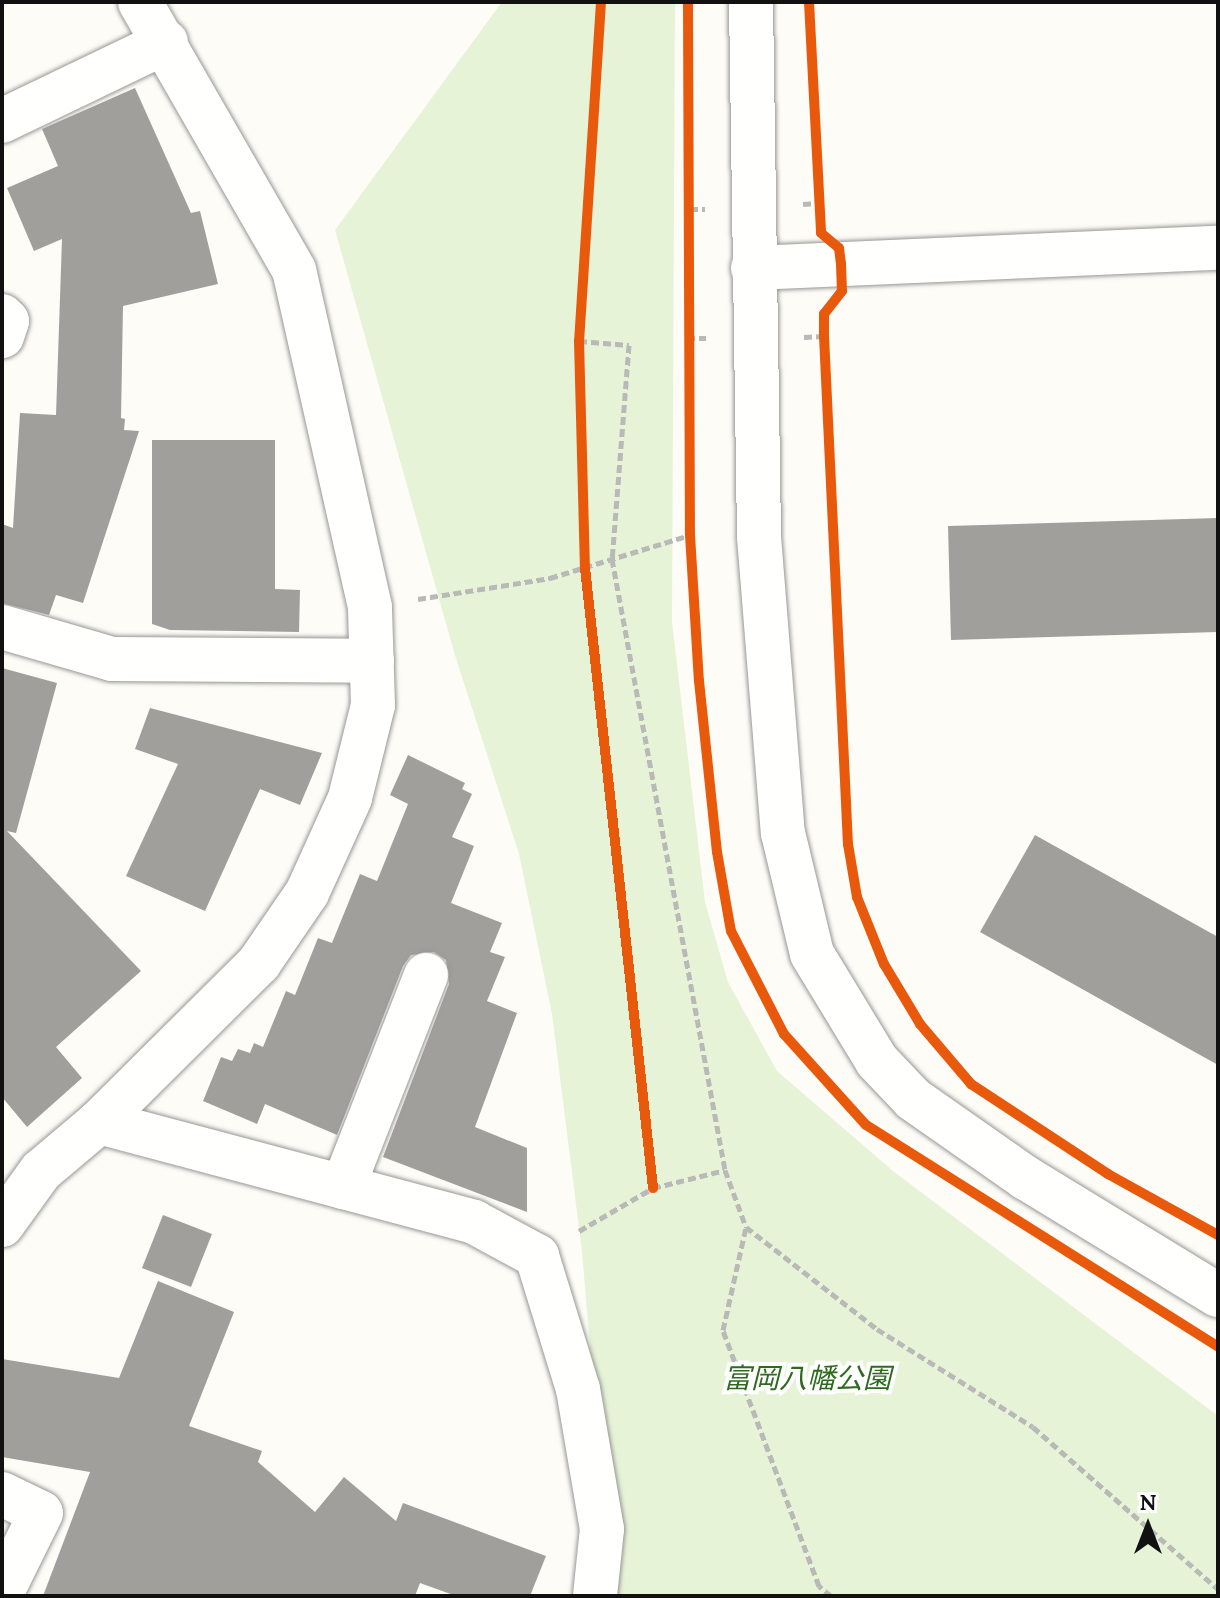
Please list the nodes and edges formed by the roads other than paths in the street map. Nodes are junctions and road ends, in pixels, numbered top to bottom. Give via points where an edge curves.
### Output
1 (140, 2) edge
2 (751, 2) edge
3 (166, 42) junction
4 (2, 121) edge
5 (1218, 248) edge
6 (753, 268) junction
7 (2, 316) edge
8 (2, 336) edge
9 (2, 627) edge
10 (372, 661) junction
11 (426, 975) dead end
12 (99, 1122) junction
13 (22, 1166) edge
14 (343, 1187) junction
15 (2, 1225) edge
16 (1218, 1295) edge
17 (2, 1494) edge
18 (2, 1592) edge
19 (595, 1596) edge

1 - 3 street
2 - 6 street
3 - 4 street
3 - 10 street via 294,270 370,607
5 - 6 street
6 - 16 street via 759,537 783,833 812,954 877,1061 913,1099 1026,1178
7 - 8 street via 7,321
9 - 10 street via 112,659
10 - 12 street via 373,705 350,798 307,893 259,963
11 - 14 street
12 - 13 street
12 - 14 street
13 - 15 street
14 - 19 street via 474,1222 537,1256 578,1389 602,1529
17 - 18 street via 41,1513

